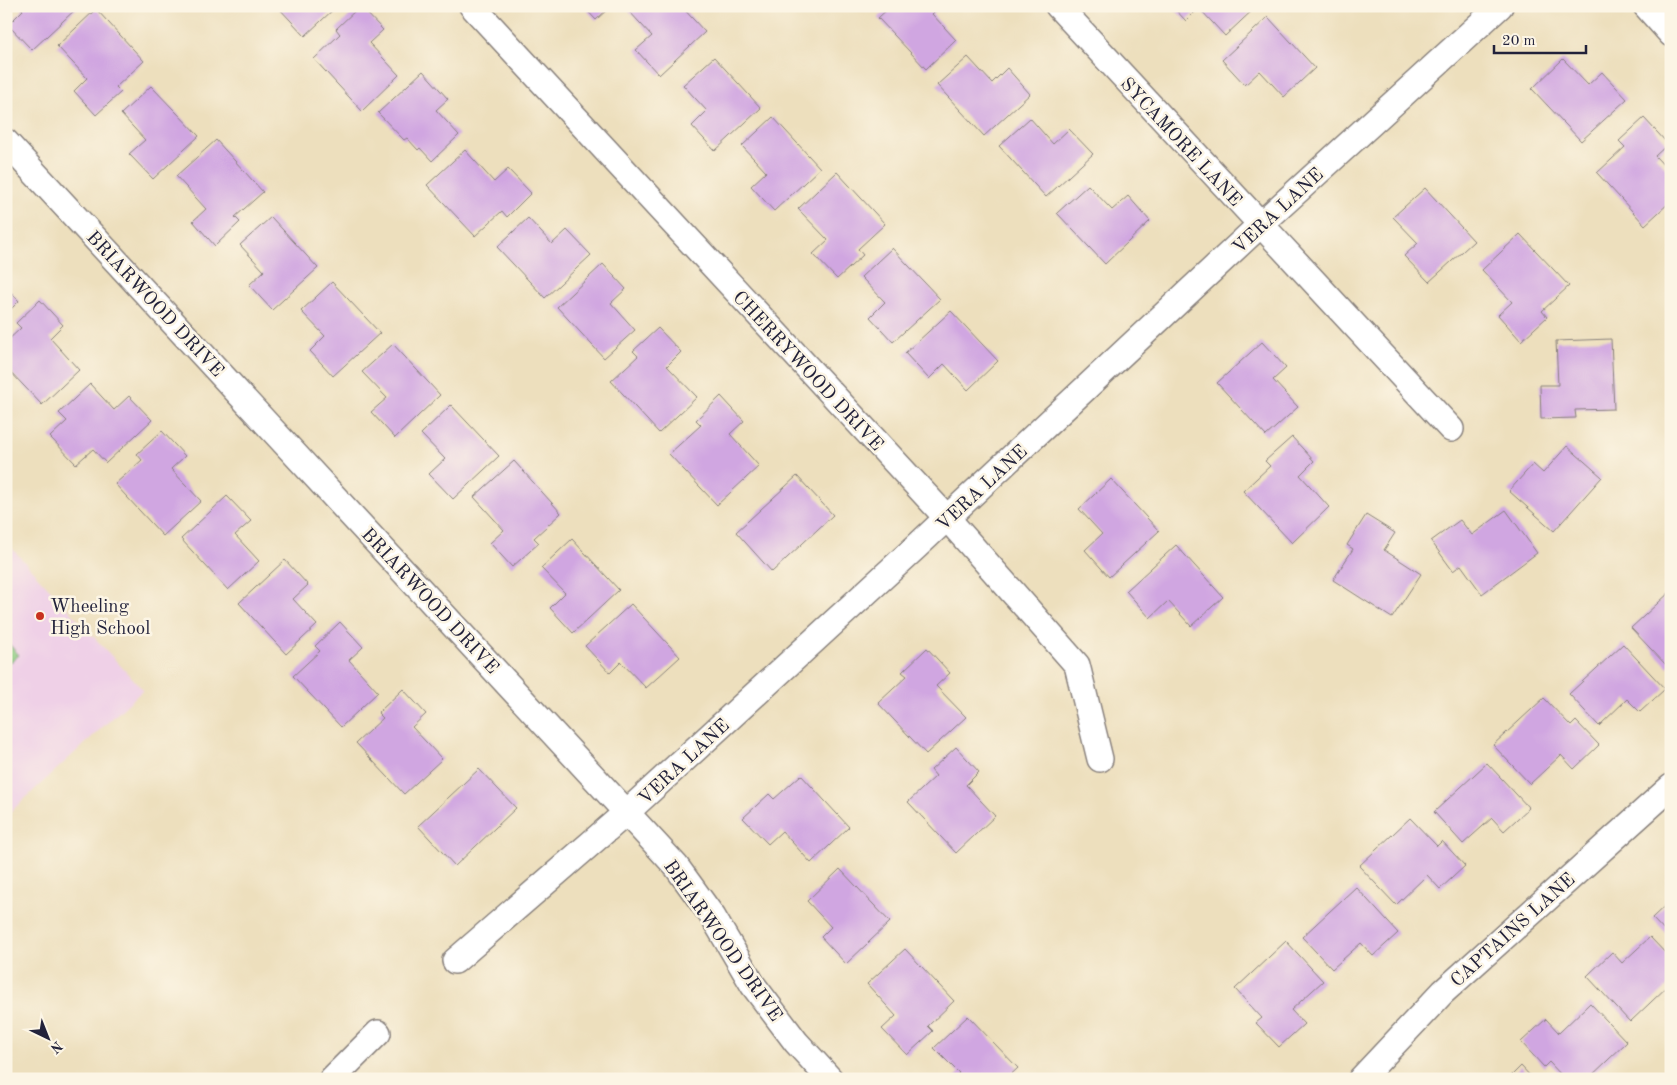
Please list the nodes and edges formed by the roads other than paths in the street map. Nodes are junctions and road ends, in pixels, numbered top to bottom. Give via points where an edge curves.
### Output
1 (472, 6) edge
2 (1058, 6) edge
3 (1500, 6) edge
4 (1646, 6) edge
5 (1671, 34) edge
6 (6, 142) edge
7 (1260, 225) junction
8 (1451, 429) dead end
9 (947, 518) junction
10 (1100, 759) dead end
11 (1671, 787) edge
12 (627, 812) junction
13 (455, 961) dead end
14 (378, 1032) dead end
15 (332, 1079) edge
16 (830, 1079) edge
17 (1361, 1079) edge

1 - 9 street, CHERRYWOOD DRIVE
2 - 7 street, SYCAMORE LANE
3 - 7 street, VERA LANE
4 - 5 street
6 - 12 street, BRIARWOOD DRIVE
7 - 8 street, SYCAMORE LANE
7 - 9 street, VERA LANE
9 - 10 street, CHERRYWOOD DRIVE via 1077,665
9 - 12 street, VERA LANE
11 - 17 street, CAPTAINS LANE via 1443,992
12 - 13 street, VERA LANE
12 - 16 street, BRIARWOOD DRIVE via 676,866 712,917 753,985 796,1042
14 - 15 street

